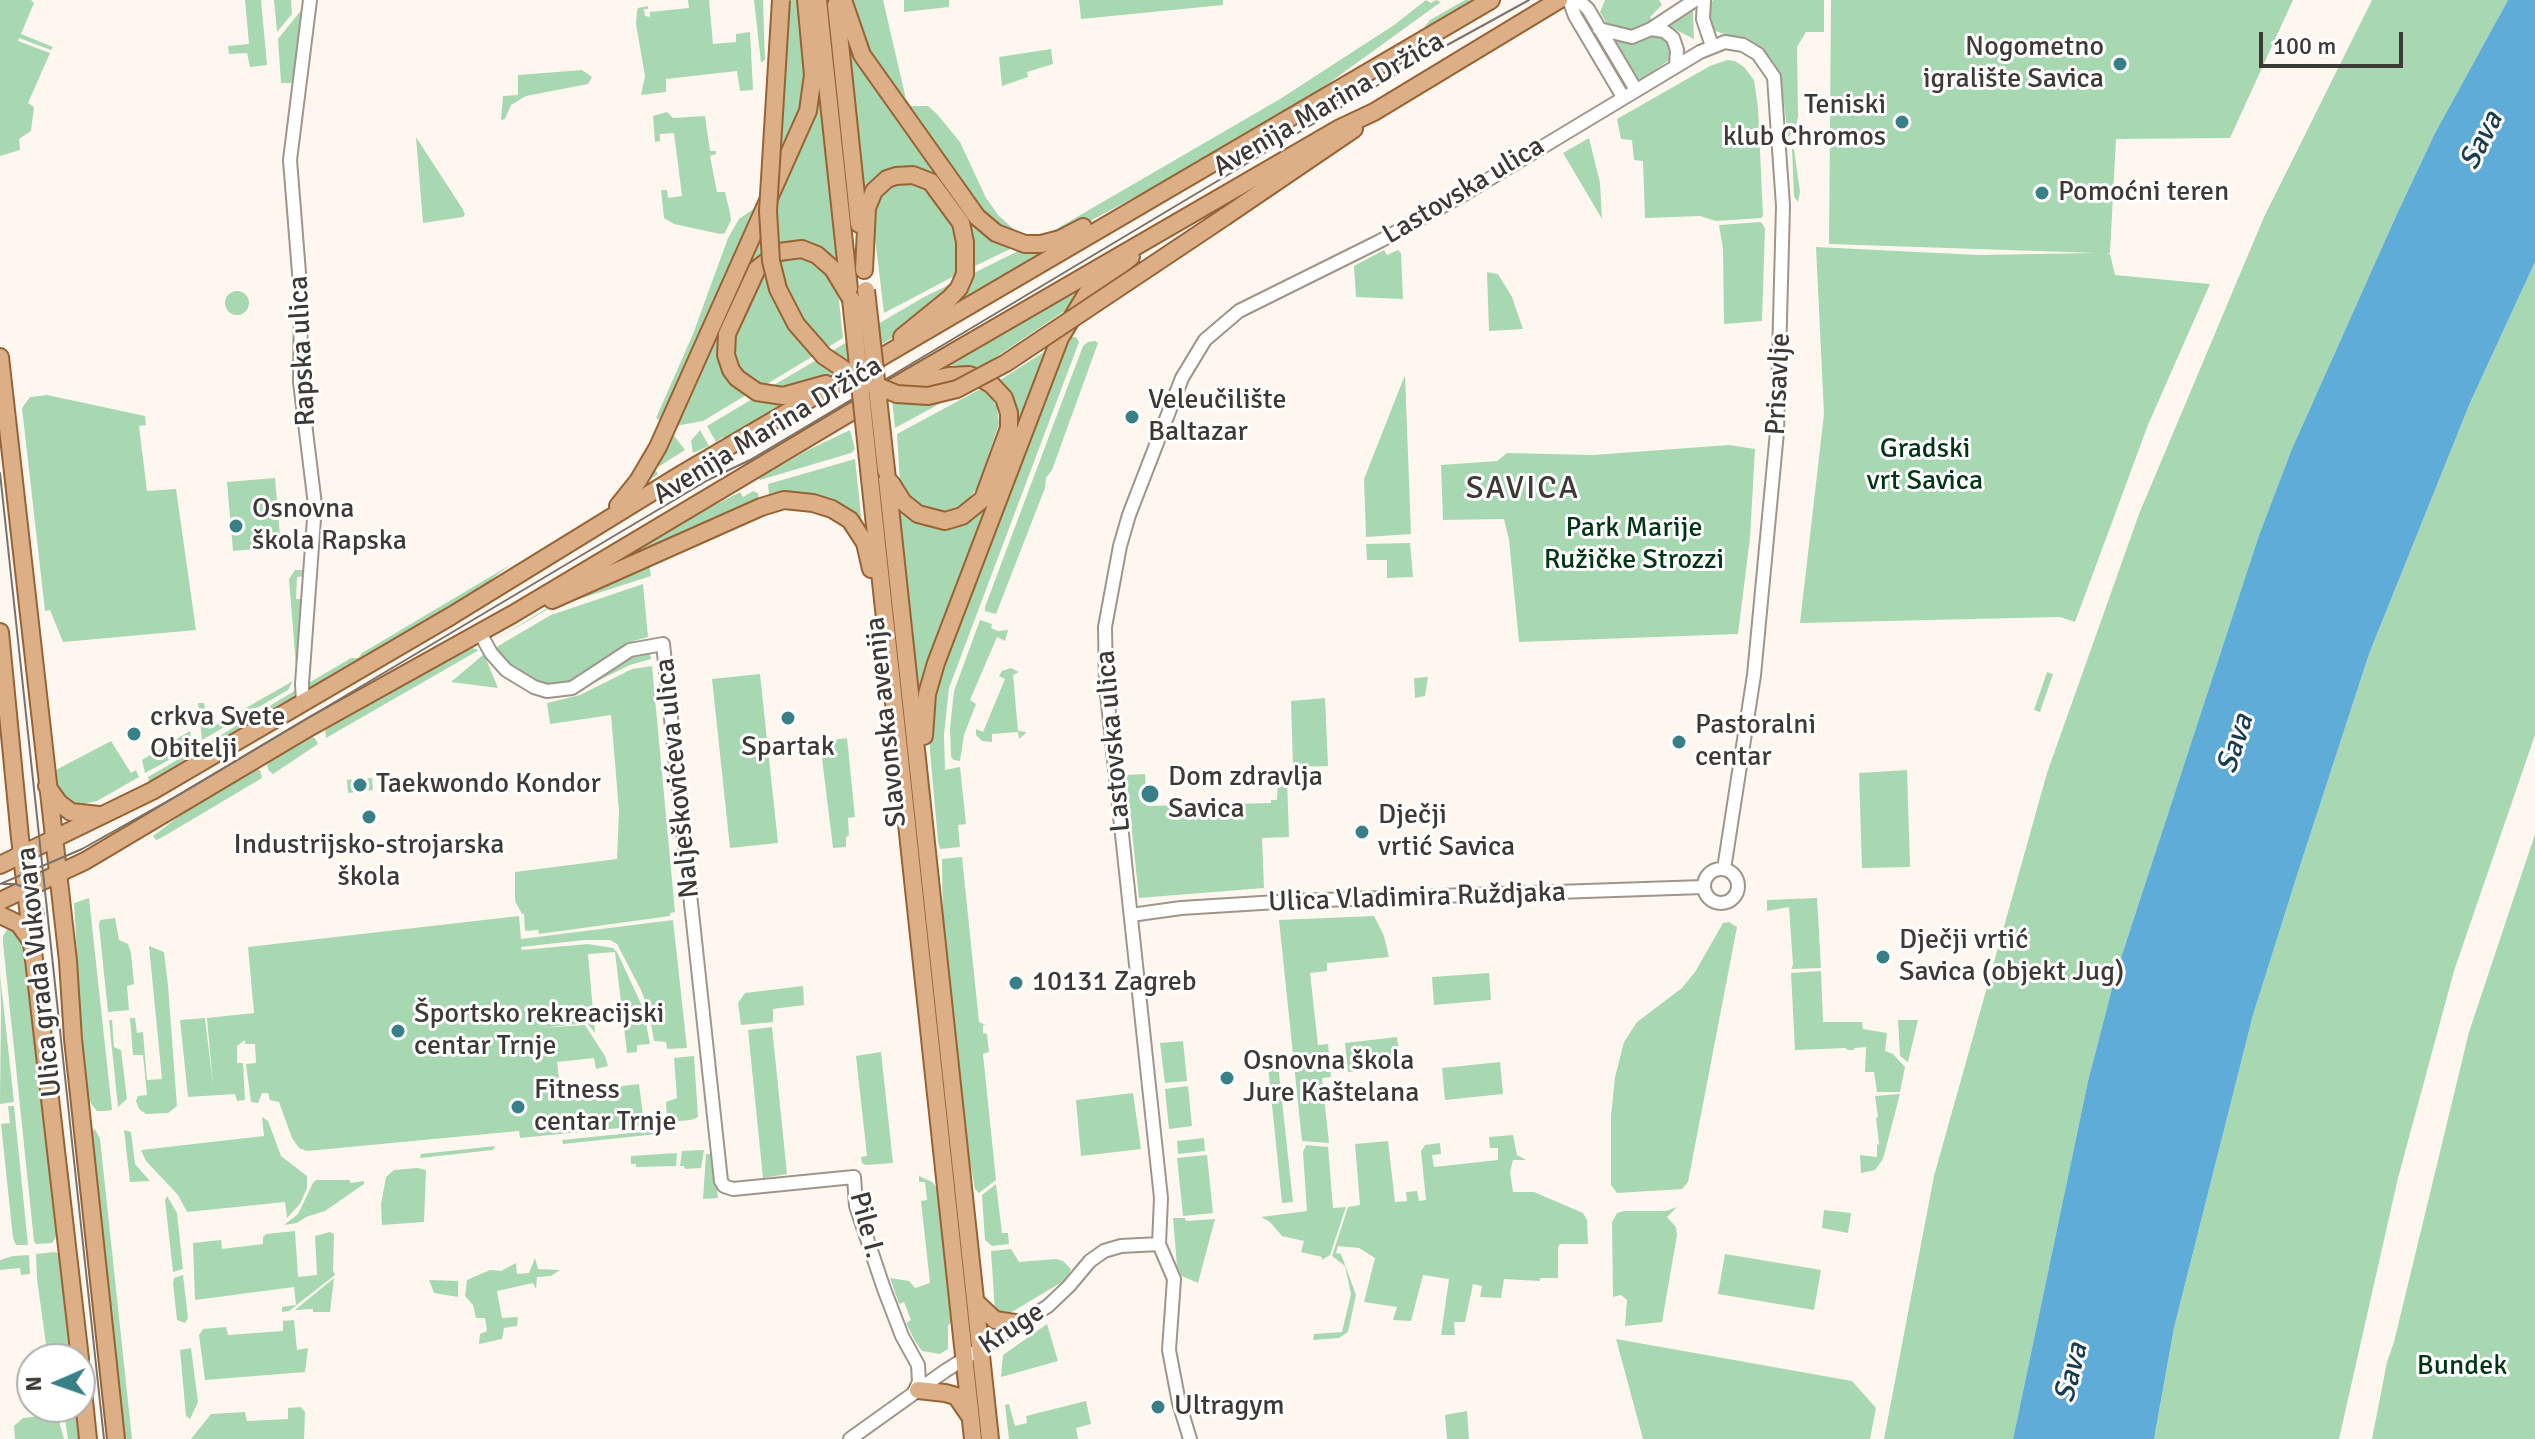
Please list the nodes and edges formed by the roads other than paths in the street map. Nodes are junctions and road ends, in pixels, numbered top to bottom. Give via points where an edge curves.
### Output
1 (310, 0) edge
2 (781, 0) edge
3 (806, 0) edge
4 (818, 0) edge
5 (835, 0) edge
6 (843, 0) edge
7 (1491, 0) edge
8 (1559, 0) edge
9 (1569, 0) edge
10 (1578, 0) edge
11 (1695, 0) edge
12 (1704, 0) edge
13 (1599, 29) junction
14 (1651, 29) junction
15 (1712, 46) junction
16 (1676, 66) junction
17 (1636, 90) junction
18 (1623, 97) junction
19 (1374, 112) junction
20 (1115, 220) junction
21 (1141, 242) junction
22 (864, 270) junction
23 (851, 299) junction
24 (889, 354) junction
25 (0, 357) edge
26 (840, 383) junction
27 (888, 390) junction
28 (886, 470) junction
29 (606, 519) junction
30 (884, 608) junction
31 (513, 614) junction
32 (0, 632) edge
33 (480, 633) junction
34 (303, 702) junction
35 (46, 782) junction
36 (109, 813) junction
37 (924, 821) junction
38 (53, 840) junction
39 (23, 855) junction
40 (0, 865) edge
41 (1724, 869) junction
42 (57, 874) junction
43 (1703, 887) junction
44 (27, 889) junction
45 (0, 901) edge
46 (0, 915) edge
47 (1131, 915) junction
48 (35, 953) junction
49 (715, 1133) joint
50 (1159, 1244) junction
51 (977, 1303) junction
52 (1021, 1324) junction
53 (78, 1343) edge
54 (981, 1349) junction
55 (914, 1356) junction
56 (965, 1359) junction
57 (945, 1371) junction
58 (916, 1391) junction
59 (971, 1419) junction
60 (116, 1439) edge
61 (850, 1439) edge
62 (973, 1439) edge
63 (990, 1439) edge
64 (1190, 1439) edge

1 - 34 street, Rapska ulica via 290,160 301,298 300,382 315,505
2 - 19 main road, bridge via 768,211 778,289 796,324 824,356 857,378 897,394 928,396 957,389 1006,363 1338,142
3 - 29 main road via 813,75 808,111 658,447
4 - 23 main road, Slavonska avenija
5 - 22 main road, Slavonska avenija
6 - 20 main road via 862,55 988,228 1016,242 1041,244 1096,221
7 - 20 main road, Avenija Marina Držića
8 - 19 main road, Avenija Marina Držića
9 - 18 street
10 - 13 street
11 - 14 street
12 - 15 street via 1703,19
13 - 14 street via 1626,37
13 - 17 street
14 - 16 street via 1673,38
15 - 16 street
15 - 41 street, Prisavlje via 1743,45 1771,68 1783,206 1777,432 1754,675
16 - 17 street
17 - 18 street
18 - 47 street, Lastovska ulica via 1380,241 1239,311 1205,340 1191,362 1129,515 1106,619 1106,685
19 - 21 main road, Avenija Marina Držića
20 - 24 main road, Avenija Marina Držića
21 - 27 main road, Avenija Marina Držića
21 - 37 main road via 1126,262 1087,293 1065,329 936,663 924,710 929,796
22 - 24 main road via 867,208 874,191 896,176 931,182 961,223 965,274 950,298
22 - 28 main road, Slavonska avenija, bridge
23 - 26 main road via 833,269 817,255 802,249 779,252 753,276 726,341 731,370 757,392 783,396
23 - 30 main road, Slavonska avenija, bridge
24 - 26 main road, Avenija Marina Držića
25 - 35 main road, Ulica grada Vukovara
26 - 29 main road, Avenija Marina Držića
27 - 28 main road via 949,376 976,377 999,391 1009,420 983,499 962,516 945,521 918,514 897,493
27 - 31 main road, Avenija Marina Držića
28 - 37 main road, Slavonska avenija
29 - 34 main road, Avenija Marina Držića
30 - 31 main road via 865,543 850,520 832,509 793,500 766,505
30 - 56 main road, Slavonska avenija
31 - 33 main road, Avenija Marina Držića
32 - 39 main road, Ulica grada Vukovara
33 - 42 main road, Avenija Marina Držića
33 - 49 street, Nalješkovićeva ulica via 506,670 534,687 557,691 579,684 630,650 663,644
34 - 36 main road, Avenija Marina Držića
35 - 36 main road via 71,812
35 - 38 main road, Ulica grada Vukovara
36 - 38 main road, Avenija Marina Držića
37 - 51 main road, Slavonska avenija
38 - 39 main road, Avenija Marina Držića
38 - 42 main road, Ulica grada Vukovara
39 - 40 main road, Avenija Marina Držića
39 - 44 main road, Ulica grada Vukovara
41 - 43 street via 1709,873
41 - 43 street via 1737,880 1731,901 1715,903
42 - 44 main road, Avenija Marina Držića
42 - 60 main road, Ulica grada Vukovara
43 - 47 street, Ulica Vladimira Ruždjaka via 1293,901
44 - 45 main road, Avenija Marina Držića
44 - 48 main road, Ulica grada Vukovara
46 - 48 main road via 22,927
47 - 50 street, Lastovska ulica via 1160,1190
48 - 53 main road, Ulica grada Vukovara
49 - 55 street, Pile I. via 721,1181 728,1189 854,1177 856,1206 869,1245
50 - 52 street, Kruge via 1104,1251 1059,1297
50 - 64 street via 1174,1279 1169,1350
51 - 52 main road via 995,1320
51 - 54 main road, Slavonska avenija
52 - 54 street, Kruge
54 - 56 street, Kruge
54 - 63 main road, Slavonska avenija
55 - 57 street
55 - 58 street, Pile I. via 919,1373
56 - 57 street, Kruge
56 - 59 main road, Slavonska avenija
57 - 58 street, Kruge
58 - 59 main road via 956,1396
58 - 61 street, Kruge
59 - 62 main road, Slavonska avenija

